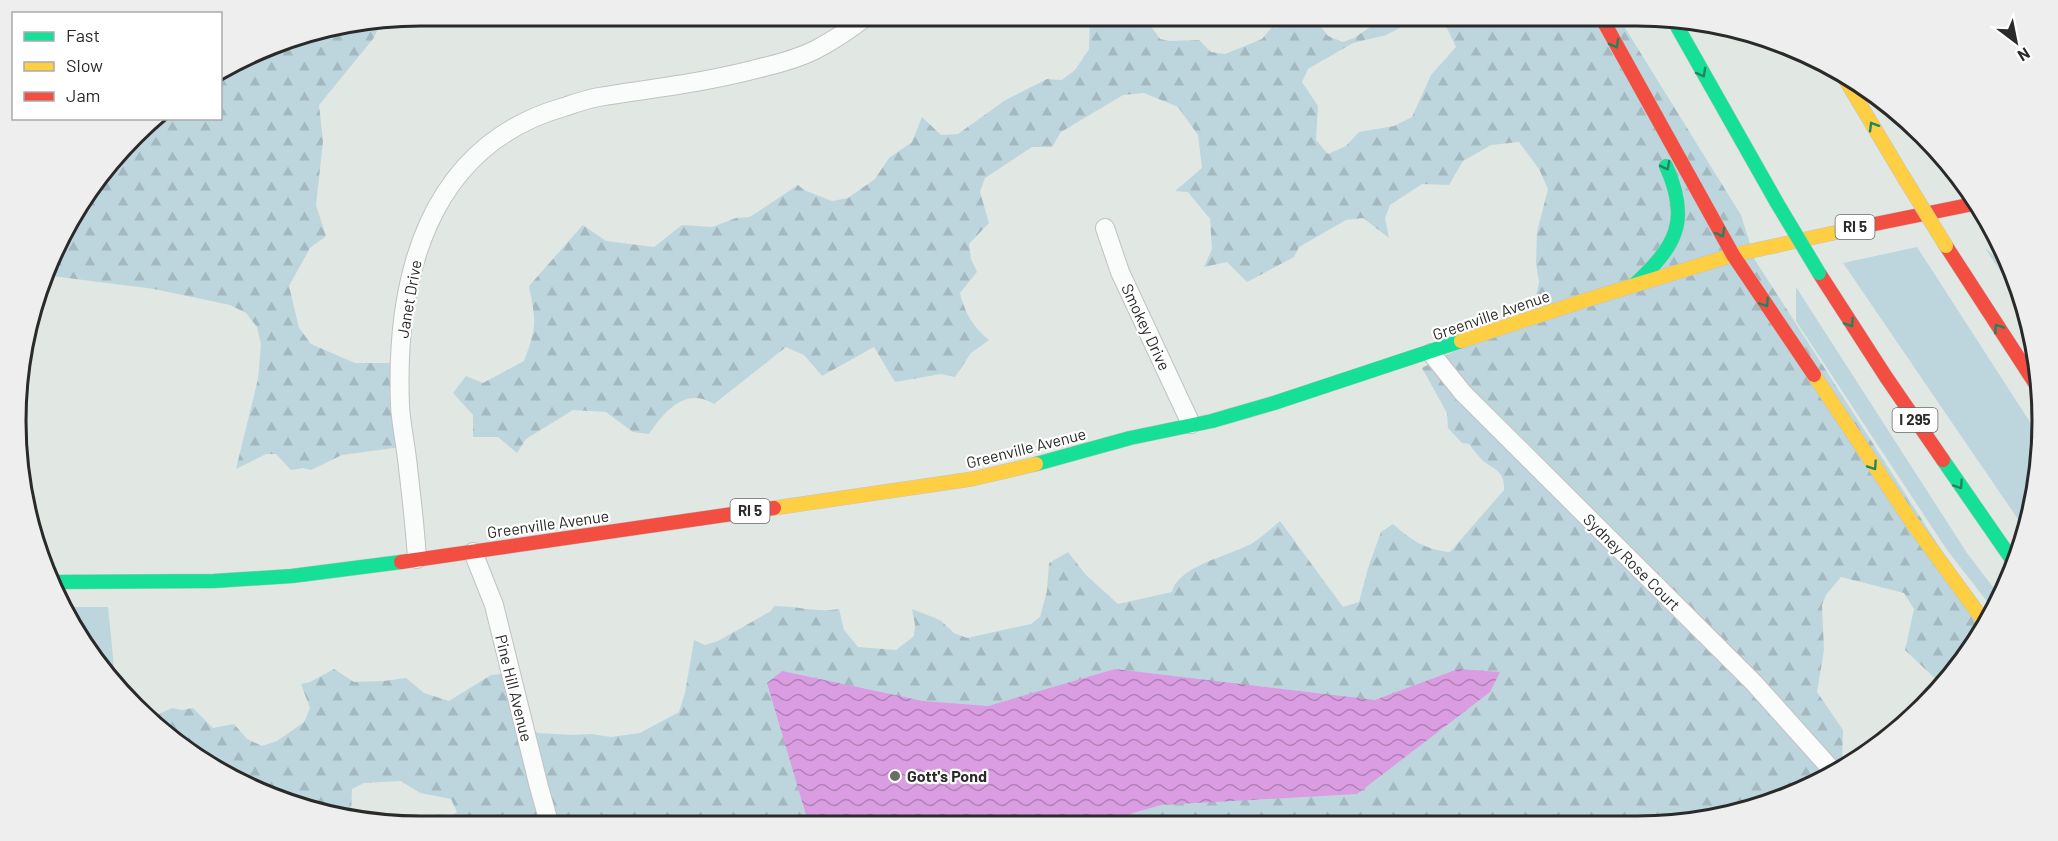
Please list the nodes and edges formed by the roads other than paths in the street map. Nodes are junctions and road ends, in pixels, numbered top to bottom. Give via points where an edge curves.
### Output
1 (854, 26) edge
2 (1606, 26) edge
3 (1678, 28) edge
4 (1631, 72) junction
5 (1850, 88) edge
6 (1642, 119) dead end
7 (1657, 149) dead end
8 (1969, 206) edge
9 (1105, 228) dead end
10 (1733, 255) junction
11 (1634, 285) junction
12 (1431, 352) junction
13 (2030, 375) edge
14 (1191, 424) junction
15 (473, 552) junction
16 (2009, 555) edge
17 (417, 559) junction
18 (60, 582) edge
19 (1981, 617) edge
20 (1829, 766) edge
21 (547, 816) edge

1 - 17 street, Janet Drive via 814,50 738,75 596,98 547,112 489,142 468,162 429,222 411,273 401,334 400,407
2 -> 4 main road
3 -> 16 main road, I 295, bridge via 1819,273
4 - 6 main road
4 -> 10 main road
13 -> 5 main road, bridge
7 -> 11 main road via 1678,192 1679,223 1660,258
8 - 10 main road, Greenville Avenue / RI 5
9 - 14 street, Smokey Drive via 1120,272
10 - 11 main road, Greenville Avenue / RI 5
10 -> 19 main road via 1893,495
11 - 12 main road, Greenville Avenue / RI 5
12 - 14 main road, Greenville Avenue / RI 5 via 1274,403
12 - 20 street, Sydney Rose Court via 1463,393 1754,683
14 - 15 main road, Greenville Avenue / RI 5 via 972,479
15 - 17 main road, Greenville Avenue / RI 5
15 - 21 street, Pine Hill Avenue via 494,605
17 - 18 main road, Greenville Avenue / RI 5 via 292,576

